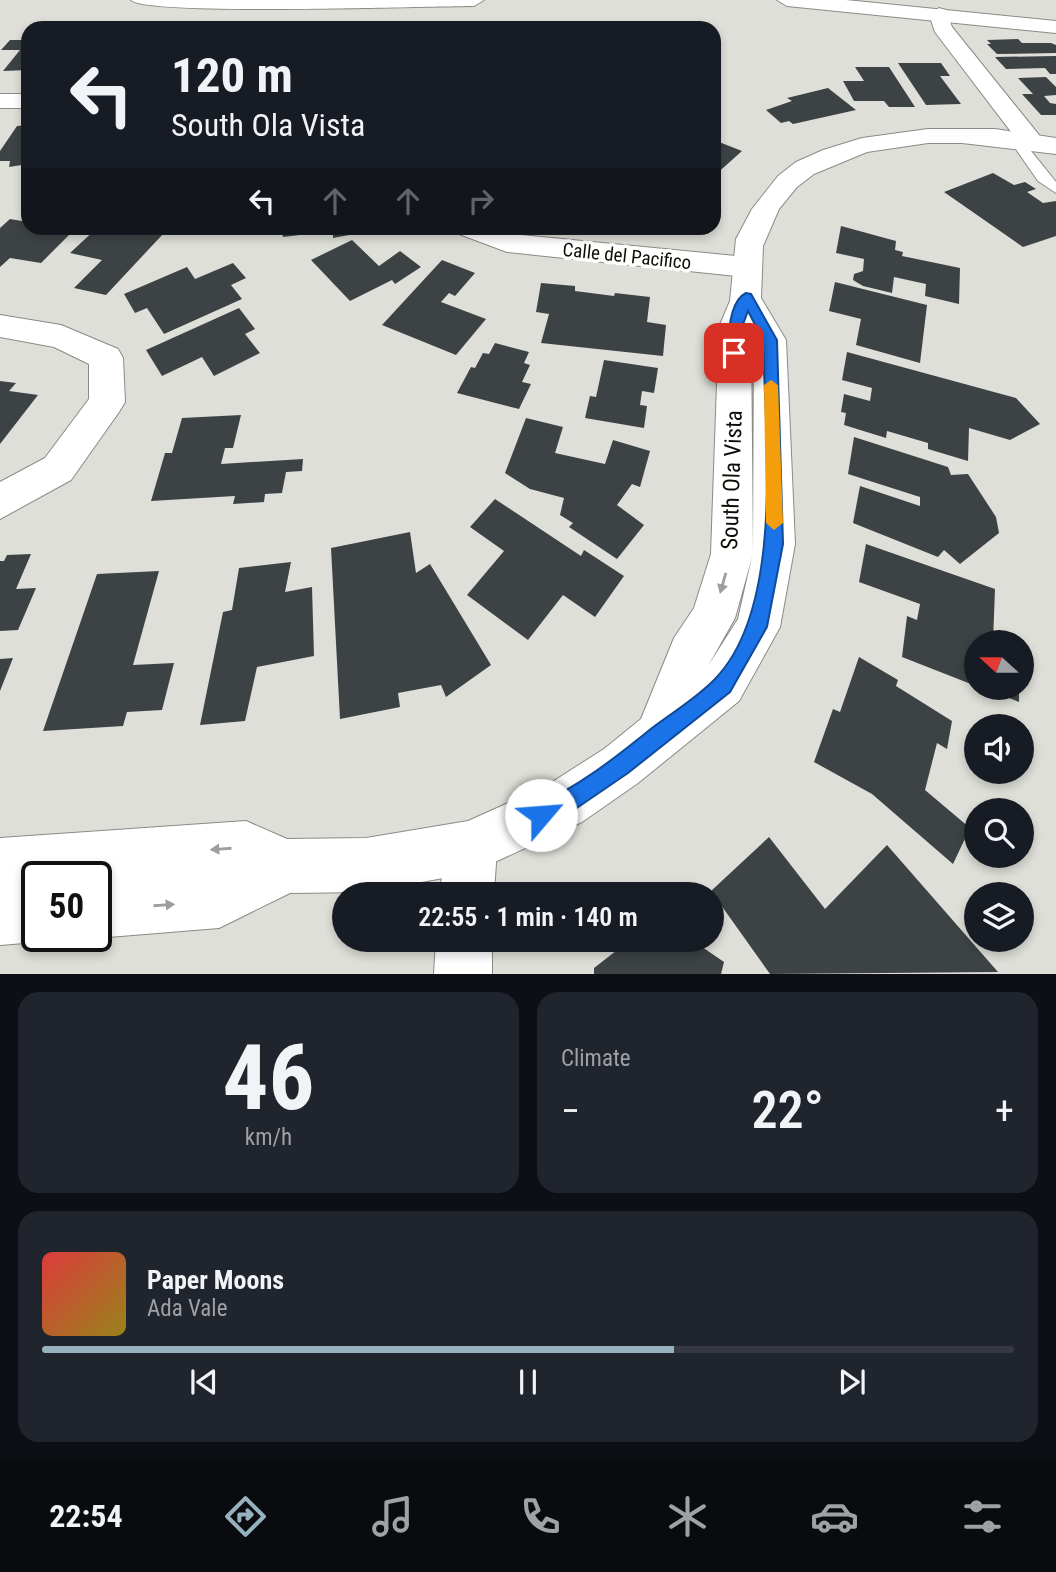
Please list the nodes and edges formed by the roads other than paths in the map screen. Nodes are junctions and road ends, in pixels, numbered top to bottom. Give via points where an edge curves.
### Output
1 (141, 0) edge
2 (474, 0) edge
3 (788, 0) edge
4 (251, 2) edge
5 (939, 14) junction
6 (1056, 27) edge
7 (21, 101) edge
8 (0, 102) edge
9 (1023, 140) junction
10 (1056, 146) edge
11 (1056, 189) edge
12 (487, 235) edge
13 (746, 282) junction
14 (0, 326) edge
15 (0, 502) edge
16 (0, 865) edge
17 (285, 866) junction
18 (469, 870) edge
19 (112, 909) edge
20 (21, 915) edge
21 (0, 917) edge
22 (464, 952) edge
23 (463, 974) edge

1 - 4 main road
2 - 4 main road
3 - 5 main road
5 - 6 main road
5 - 9 main road via 942,28
7 - 8 main road
9 - 10 main road
9 - 11 lane via 1043,178
9 - 13 main road via 934,136 882,141 803,169 774,196 750,240
12 - 13 main road, Calle del Pacifico via 507,243
13 - 18 main road, South Ola Vista via 770,340 775,544 758,627 723,685 621,766
14 - 15 main road via 61,337 106,358 107,391 107,402 58,469
17 -> 16 main road, South Ola Vista via 246,847
17 - 18 main road, South Ola Vista
19 -> 17 main road, South Ola Vista via 219,901
20 - 21 main road
22 - 23 main road

